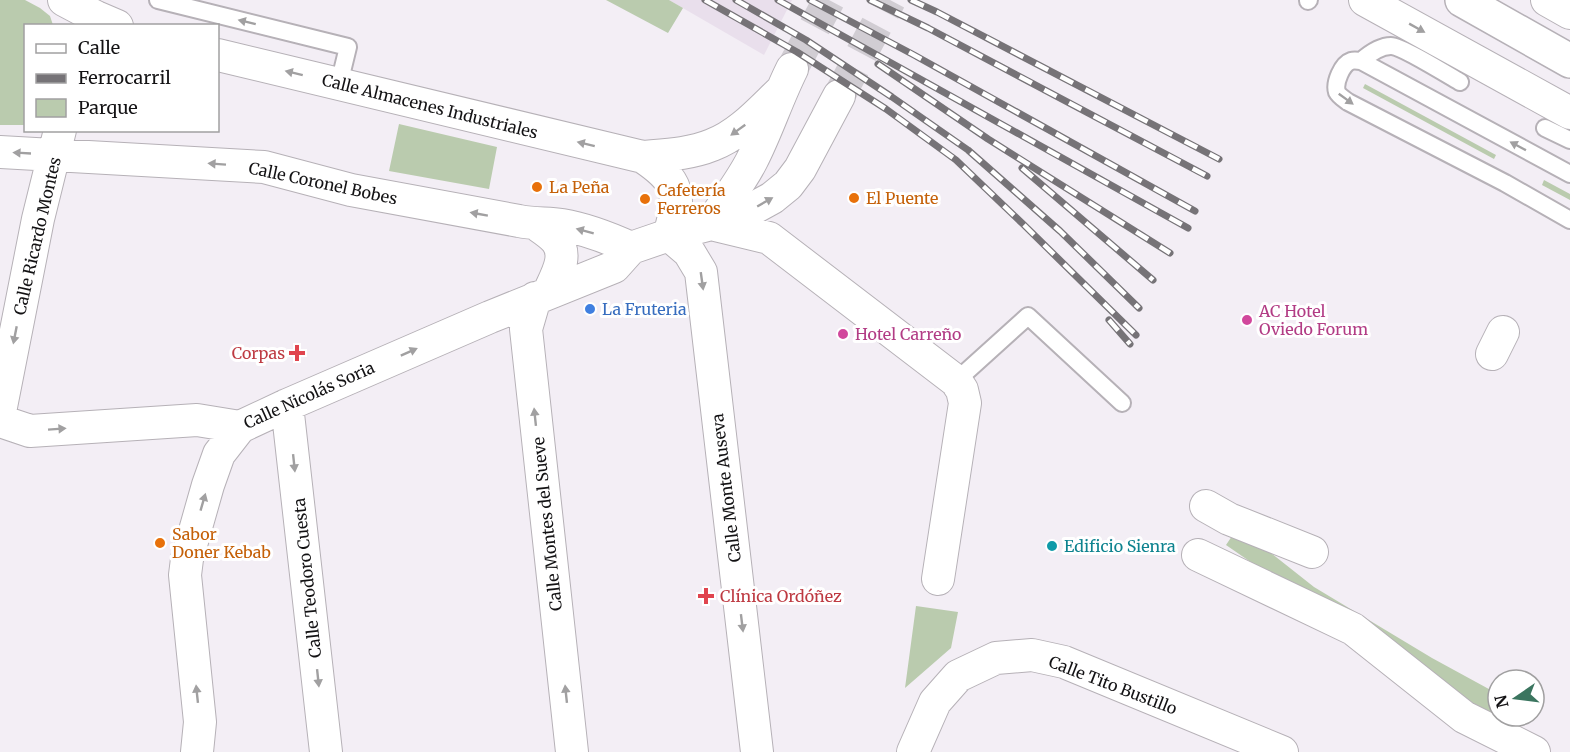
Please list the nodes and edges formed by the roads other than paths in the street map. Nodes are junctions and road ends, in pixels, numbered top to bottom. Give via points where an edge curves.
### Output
1 (64, 0) edge
2 (158, 0) edge
3 (1365, 0) edge
4 (1462, 0) edge
5 (1547, 0) edge
6 (1570, 13) edge
7 (102, 17) edge
8 (219, 55) edge
9 (1362, 61) junction
10 (1570, 61) edge
11 (1461, 82) dead end
12 (339, 84) junction
13 (839, 96) tunnel mouth
14 (1558, 120) edge
15 (1570, 140) edge
16 (58, 143) edge
17 (0, 152) edge
18 (643, 157) junction
19 (1570, 174) edge
20 (1570, 220) edge
21 (537, 224) junction
22 (711, 224) junction
23 (669, 235) junction
24 (631, 248) junction
25 (542, 295) junction
26 (956, 381) junction
27 (1122, 403) dead end
28 (287, 405) junction
29 (0, 412) edge
30 (0, 421) edge
31 (240, 427) junction
32 (1206, 506) dead end
33 (1312, 552) dead end
34 (1198, 555) dead end
35 (938, 579) dead end
36 (1256, 745) edge
37 (197, 752) edge
38 (326, 752) edge
39 (572, 752) edge
40 (757, 752) edge
41 (913, 752) edge
42 (1282, 752) edge
43 (1534, 752) edge

1 - 7 street
12 -> 2 lane via 348,47
3 -> 14 street
4 - 10 highway
5 - 6 street
12 -> 8 street, Calle Almacenes Industriales
9 - 11 lane via 1382,48 1395,46
19 -> 9 lane
9 -> 20 lane via 1344,66 1337,84 1342,98
18 -> 12 street, Calle Almacenes Industriales
22 -> 13 street, Calle Nicolás Soria via 752,209 788,185
14 - 15 lane
16 -> 17 street, Calle Coronel Bobes
21 -> 16 street, Calle Coronel Bobes via 351,190 264,167
16 -> 29 street, Calle Ricardo Montes via 38,219
22 -> 18 street, Calle Almacenes Industriales via 751,163 787,80 747,123 712,146
18 - 23 street, Calle Almacenes Industriales via 671,180 676,214
24 -> 21 street, Calle Coronel Bobes via 562,225
21 - 25 street via 557,241 562,252 560,267
22 - 23 street, Calle Nicolás Soria
22 - 26 street via 769,238
23 - 24 street, Calle Nicolás Soria
23 -> 40 street, Calle Monte Auseva via 689,252 701,272
24 - 25 street, Calle Nicolás Soria via 614,267
28 -> 25 street, Calle Nicolás Soria
39 -> 25 street, Calle Montes del Sueve via 526,329
26 - 27 lane via 1028,316
26 - 35 street via 965,403
28 - 31 street, Calle Nicolás Soria
28 -> 38 street, Calle Teodoro Cuesta
30 -> 31 street, Calle Nicolás Soria via 30,431 197,420
37 -> 31 street via 200,722 185,575 219,454
32 - 33 street via 1228,519
34 - 43 street via 1353,629 1464,717
36 - 41 street, Calle Tito Bustillo via 1064,662 1032,656 996,658 958,676 935,702
36 - 42 street, Calle Tito Bustillo

